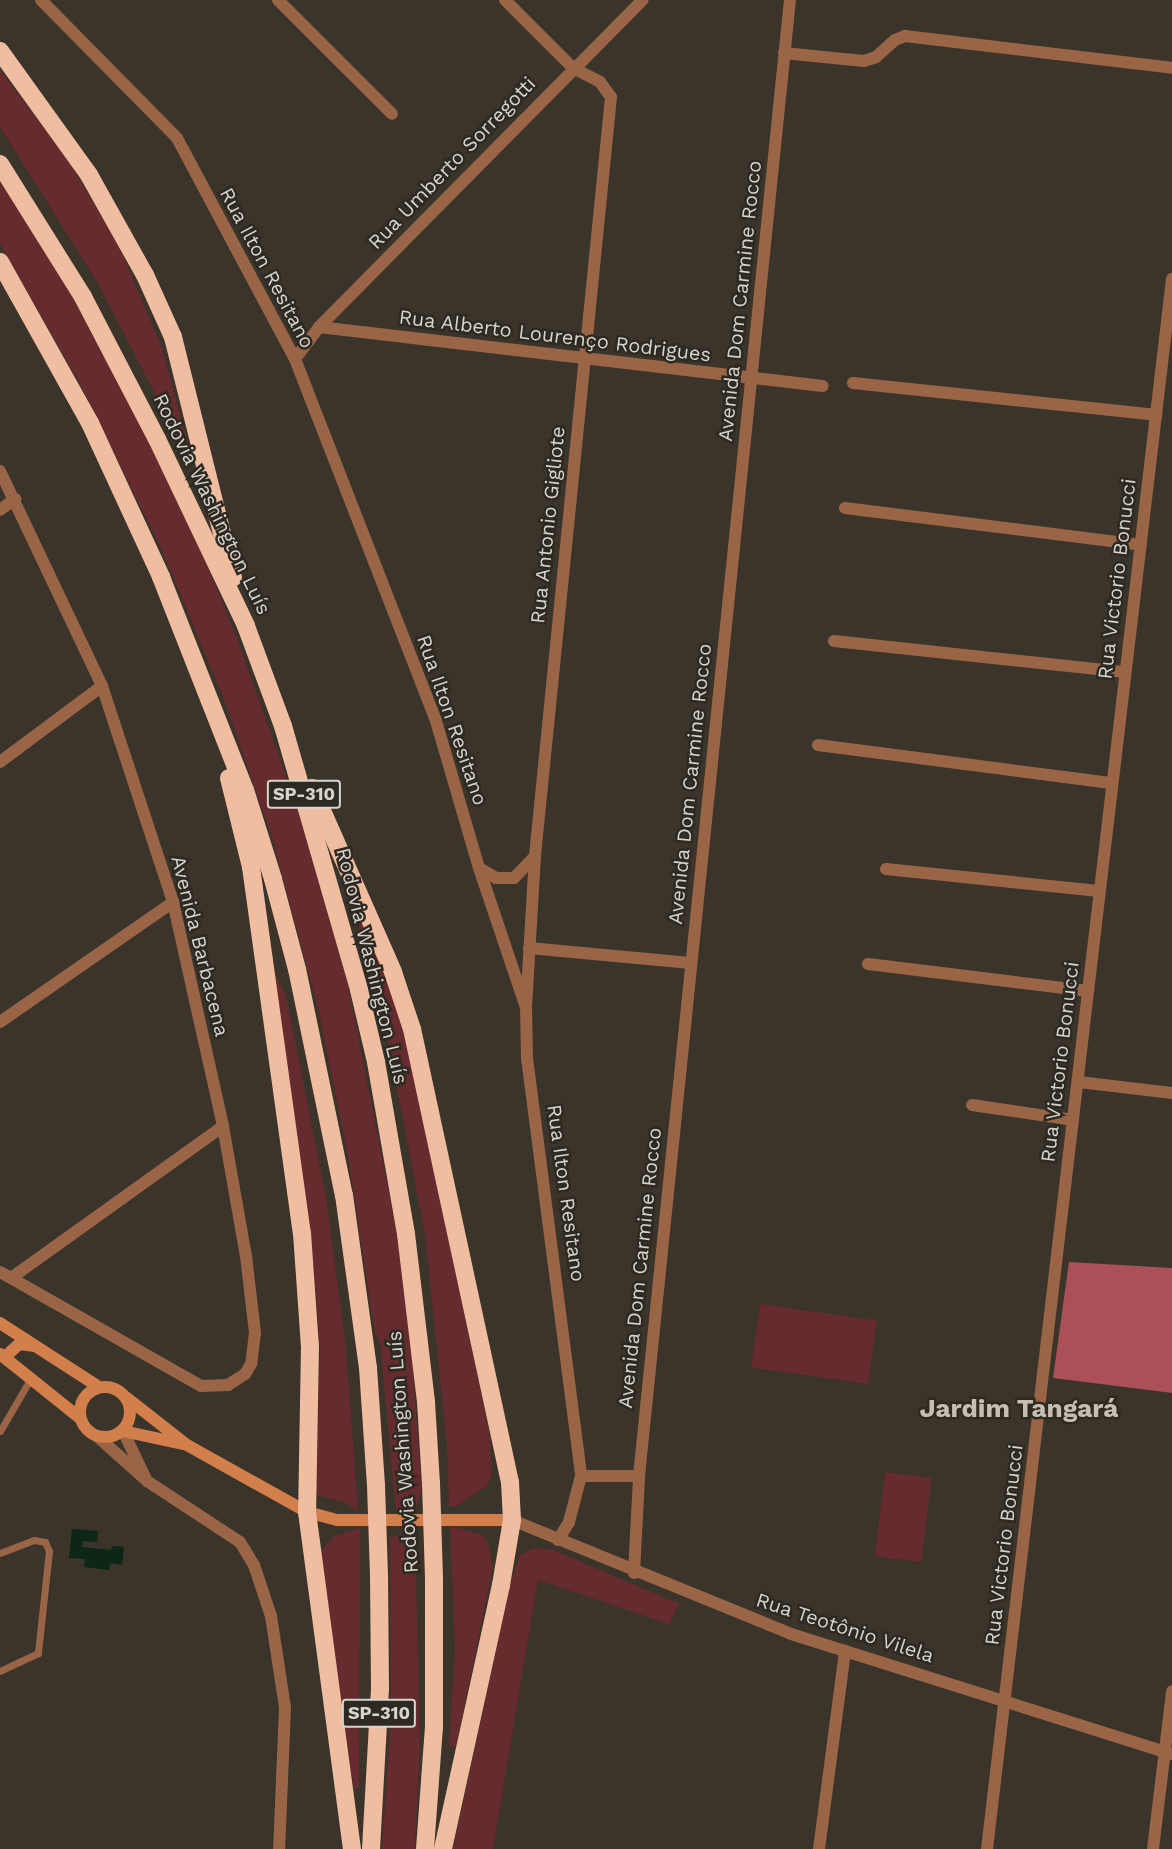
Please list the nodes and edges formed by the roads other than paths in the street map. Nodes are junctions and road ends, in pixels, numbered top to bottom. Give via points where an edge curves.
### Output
1 (41, 0) edge
2 (278, 0) edge
3 (505, 0) edge
4 (643, 0) edge
5 (790, 0) edge
6 (0, 51) edge
7 (784, 53) junction
8 (573, 68) junction
9 (1172, 68) edge
10 (392, 114) dead end
11 (0, 164) edge
12 (0, 261) edge
13 (1172, 279) edge
14 (319, 327) junction
15 (295, 359) junction
16 (583, 361) junction
17 (753, 378) junction
18 (853, 383) dead end
19 (823, 386) dead end
20 (1156, 415) junction
21 (0, 471) edge
22 (15, 499) junction
23 (845, 508) dead end
24 (0, 510) edge
25 (1141, 544) junction
26 (246, 626) junction
27 (834, 641) dead end
28 (1125, 672) junction
29 (102, 686) junction
30 (211, 707) junction
31 (283, 726) junction
32 (818, 745) dead end
33 (0, 762) edge
34 (1111, 783) junction
35 (535, 856) junction
36 (479, 868) junction
37 (886, 869) dead end
38 (1099, 891) junction
39 (173, 903) junction
40 (529, 948) junction
41 (690, 963) junction
42 (868, 964) dead end
43 (1088, 991) junction
44 (526, 1006) junction
45 (0, 1022) edge
46 (1079, 1082) junction
47 (1172, 1093) edge
48 (972, 1105) dead end
49 (1073, 1120) junction
50 (223, 1126) junction
51 (5, 1275) edge
52 (0, 1323) edge
53 (48, 1350) junction
54 (2, 1359) edge
55 (31, 1378) junction
56 (99, 1387) junction
57 (127, 1398) junction
58 (80, 1418) junction
59 (2, 1419) edge
60 (0, 1431) edge
61 (123, 1431) junction
62 (98, 1437) junction
63 (187, 1445) junction
64 (581, 1476) junction
65 (639, 1476) junction
66 (147, 1481) junction
67 (307, 1512) junction
68 (512, 1521) junction
69 (558, 1540) junction
70 (0, 1553) edge
71 (634, 1573) junction
72 (844, 1651) junction
73 (0, 1671) edge
74 (1172, 1691) edge
75 (1006, 1700) junction
76 (1168, 1753) edge
77 (279, 1849) edge
78 (352, 1849) edge
79 (371, 1849) edge
80 (425, 1849) edge
81 (443, 1849) edge
82 (819, 1849) edge
83 (987, 1849) edge
84 (1153, 1849) edge

1 - 15 street, Rua Ilton Resitano via 177,138
2 - 10 street
3 - 8 street, Rua Antonio Gigliote
4 - 8 street, Rua Umberto Sorregotti
5 - 7 street, Avenida Dom Carmine Rocco
6 - 26 highway via 89,175 145,275 173,337
7 - 9 street via 864,61 905,36
7 - 17 street, Avenida Dom Carmine Rocco
8 - 14 street, Rua Umberto Sorregotti
8 - 16 street, Rua Antonio Gigliote via 600,82 611,98
11 - 26 highway, Rodovia Washington Luís / SP-310 via 47,236 114,354
12 - 30 highway, Rodovia Washington Luís / SP-310 via 90,423 161,577
13 - 20 street, Rua Victorio Bonucci
14 - 15 street, Rua Umberto Sorregotti
14 - 16 street, Rua Alberto Lourenço Rodrigues
15 - 36 street, Rua Ilton Resitano via 436,721
16 - 17 street, Rua Alberto Lourenço Rodrigues
16 - 35 street, Rua Antonio Gigliote
17 - 19 street, Rua Alberto Lourenço Rodrigues
17 - 41 street, Avenida Dom Carmine Rocco
18 - 20 street
20 - 25 street, Rua Victorio Bonucci
21 - 22 street, Avenida Barbacena
22 - 24 street
22 - 29 street, Avenida Barbacena
23 - 25 street
25 - 28 street, Rua Victorio Bonucci
26 - 31 highway, Rodovia Washington Luís / SP-310
27 - 28 street
28 - 34 street, Rua Victorio Bonucci
29 - 33 street
29 - 39 street, Avenida Barbacena
30 - 67 highway via 251,867 302,1233 310,1346
30 - 79 highway, Rodovia Washington Luís / SP-310, bridge via 245,790 273,879 320,1069 358,1285 376,1485 379,1576 380,1689
31 - 68 highway via 393,972 412,1029 510,1482
31 - 80 highway, Rodovia Washington Luís / SP-310, bridge via 359,990 376,1062 406,1234 425,1391 434,1580 434,1726
32 - 34 street
34 - 38 street, Rua Victorio Bonucci
35 - 36 street via 514,878 496,878
35 - 40 street, Rua Antonio Gigliote
36 - 44 street, Rua Ilton Resitano
37 - 38 street
38 - 43 street, Rua Victorio Bonucci
39 - 45 street
39 - 50 street, Avenida Barbacena
40 - 41 street
40 - 44 street, Rua Antonio Gigliote
41 - 65 street, Avenida Dom Carmine Rocco
42 - 43 street
43 - 46 street, Rua Victorio Bonucci
44 - 64 street, Rua Ilton Resitano via 527,1058
46 - 47 street
46 - 49 street, Rua Victorio Bonucci
48 - 49 street
49 - 75 street, Rua Victorio Bonucci
50 - 51 street
50 - 51 street, Avenida Barbacena via 255,1333 250,1364 237,1381 201,1386
52 - 53 main road
53 - 54 main road via 19,1344
53 - 56 main road
54 - 55 main road
55 - 58 main road
55 - 59 lane
56 - 57 main road via 115,1388
56 - 58 main road via 83,1398
57 - 61 main road via 131,1409
57 - 63 main road
58 - 62 main road via 90,1433
59 - 60 lane
61 - 62 main road
61 - 63 main road
61 - 66 street
62 - 66 street
63 - 67 main road
64 - 65 street
64 - 69 street, Rua Ilton Resitano via 569,1522
65 - 71 street, Avenida Dom Carmine Rocco
66 - 77 street via 220,1525 240,1542 254,1565 271,1616 285,1708
67 - 68 main road via 337,1521
67 - 78 highway
68 - 69 street, Rua Teotônio Vilela
68 - 81 highway
69 - 71 street, Rua Teotônio Vilela
70 - 73 lane via 34,1540 45,1542 49,1551 38,1653
71 - 72 street, Rua Teotônio Vilela
72 - 75 street, Rua Teotônio Vilela
72 - 82 street
74 - 76 street
75 - 76 street, Rua Teotônio Vilela
75 - 83 street, Rua Victorio Bonucci
76 - 84 street

